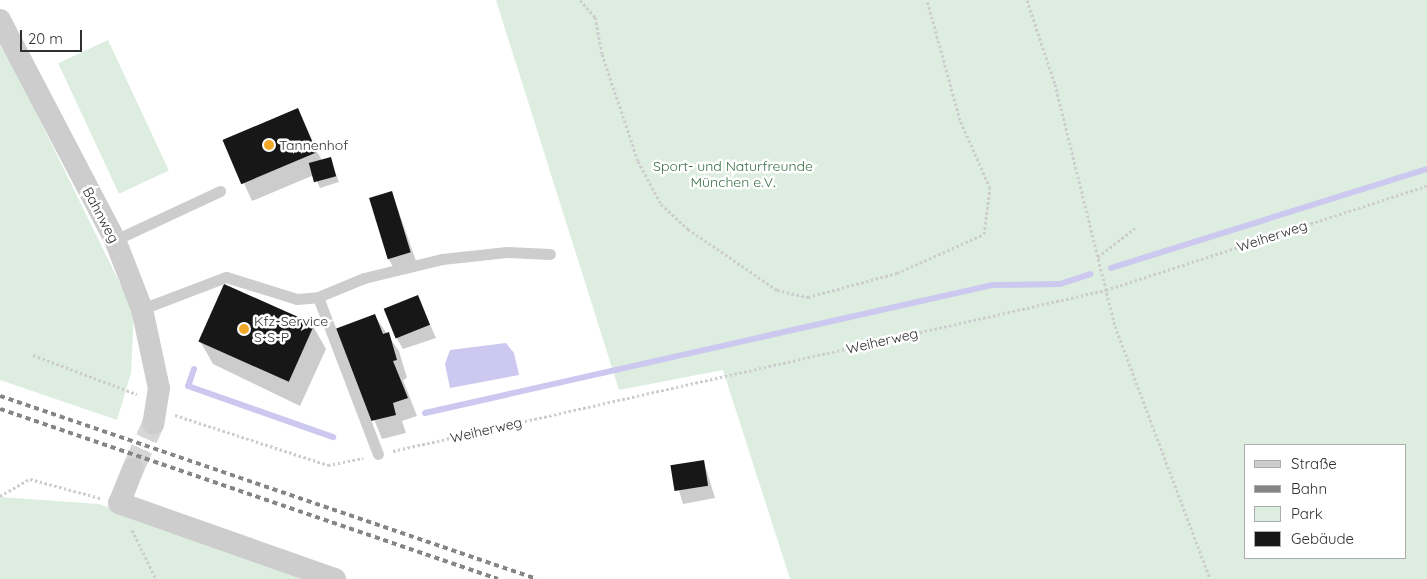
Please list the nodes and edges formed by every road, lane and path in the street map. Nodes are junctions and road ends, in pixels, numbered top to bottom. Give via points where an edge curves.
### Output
1 (580, 0) edge
2 (927, 0) edge
3 (1027, 0) edge
4 (0, 20) edge
5 (1427, 186) edge
6 (220, 191) dead end
7 (1135, 228) dead end
8 (115, 240) junction
9 (550, 254) dead end
10 (1097, 257) junction
11 (1106, 290) junction
12 (318, 297) junction
13 (142, 309) junction
14 (34, 355) dead end
15 (155, 411) junction
16 (378, 454) junction
17 (133, 469) tunnel mouth
18 (0, 496) edge
19 (118, 503) junction
20 (156, 579) edge
21 (335, 579) edge
22 (1210, 579) edge

1 - 2 path via 595,18 602,54 638,161 661,204 688,229 777,290 808,297 897,273 984,234 990,188 960,120
3 - 10 path via 1055,84
4 - 8 street, Bahnweg
5 - 11 path, Weiherweg
6 - 8 lane
7 - 10 path
8 - 13 street, Bahnweg
9 - 12 lane via 507,252 442,259 364,278
10 - 11 path
11 - 16 path, Weiherweg
11 - 22 path via 1115,326
12 - 13 lane via 289,297 226,277
12 - 16 lane
13 - 15 street, Bahnweg via 159,388
14 - 15 path
15 - 16 path, Weiherweg via 328,465
17 - 19 street
18 - 19 path via 30,479
19 - 20 path
19 - 21 street

